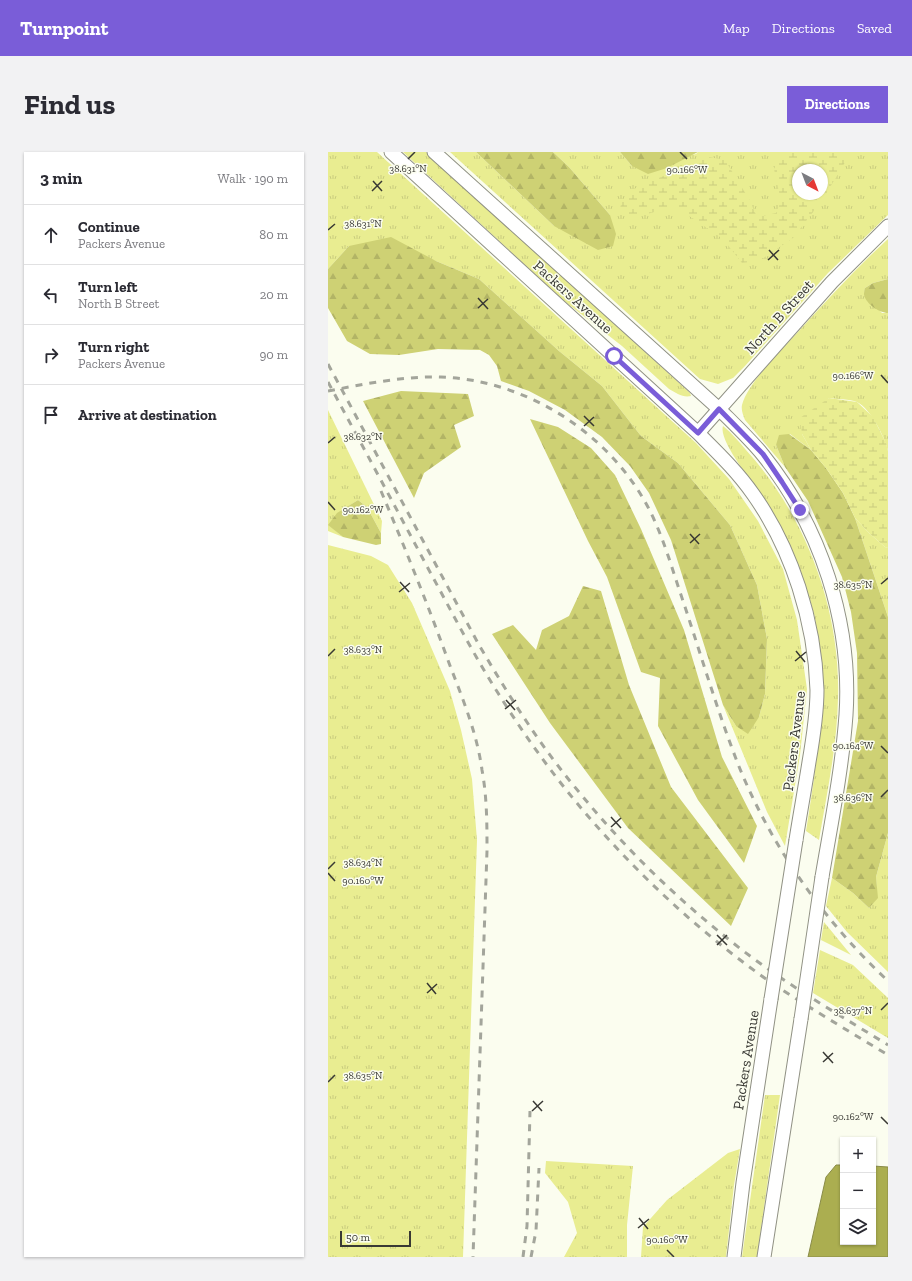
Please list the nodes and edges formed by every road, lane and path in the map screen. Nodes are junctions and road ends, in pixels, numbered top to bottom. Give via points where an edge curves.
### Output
1 (391, 152) edge
2 (434, 152) edge
3 (888, 226) edge
4 (719, 409) junction
5 (698, 433) junction
6 (734, 1257) edge
7 (764, 1257) edge

1 - 5 main road, Packers Avenue
2 - 4 main road, Packers Avenue
3 - 4 main road, North B Street via 827,287
4 - 5 main road, North B Street
4 - 7 main road, Packers Avenue, bridge via 763,454 800,510 821,556 835,599 844,644 846,679 846,715 841,764
5 - 6 main road, Packers Avenue, bridge via 737,473 771,522 793,570 806,610 817,690 813,735 756,1097

